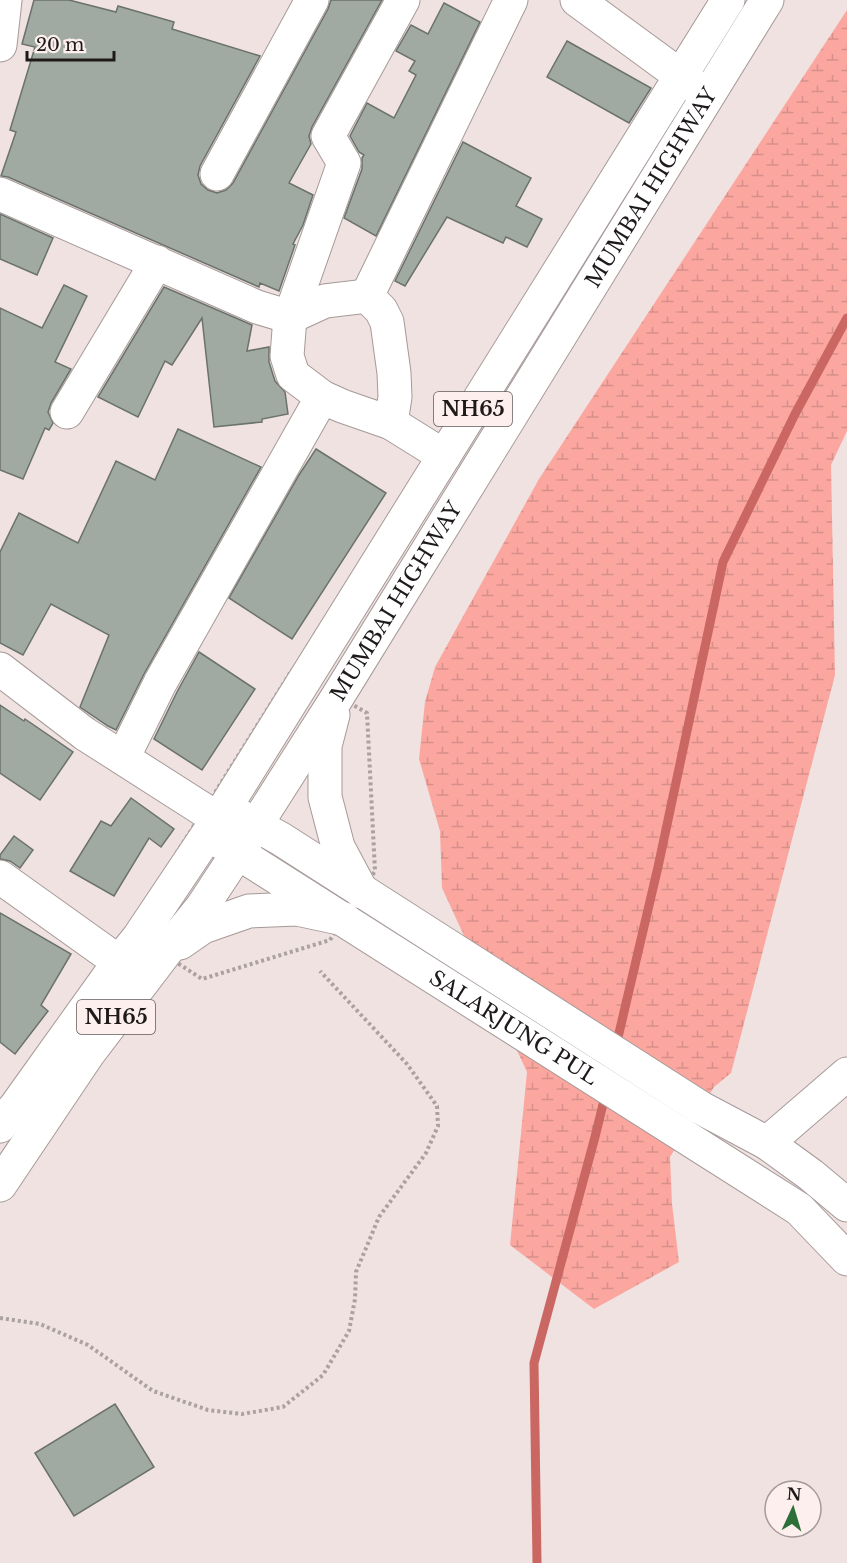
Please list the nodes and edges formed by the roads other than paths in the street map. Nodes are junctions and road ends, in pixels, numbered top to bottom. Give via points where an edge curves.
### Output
1 (5, 0) edge
2 (312, 0) edge
3 (403, 0) edge
4 (511, 0) edge
5 (577, 0) edge
6 (728, 0) edge
7 (767, 0) edge
8 (0, 45) edge
9 (681, 77) junction
10 (708, 96) junction
11 (217, 174) dead end
12 (0, 194) edge
13 (157, 262) junction
14 (367, 296) junction
15 (291, 317) junction
16 (322, 397) junction
17 (66, 412) dead end
18 (391, 423) junction
19 (444, 456) junction
20 (0, 669) edge
21 (338, 696) junction
22 (123, 758) junction
23 (212, 817) junction
24 (256, 825) junction
25 (237, 852) junction
26 (0, 877) edge
27 (362, 892) junction
28 (344, 919) junction
29 (164, 954) junction
30 (119, 962) junction
31 (847, 1074) edge
32 (0, 1126) edge
33 (767, 1143) junction
34 (0, 1185) edge
35 (847, 1205) edge
36 (847, 1259) edge

1 - 8 main road
2 - 11 main road
3 - 15 main road via 328,136 344,163
4 - 14 main road
5 - 9 main road
6 - 9 main road, MUMBAI HIGHWAY / NH65
7 - 10 main road, MUMBAI HIGHWAY / NH65
9 - 10 main road
9 - 19 main road, MUMBAI HIGHWAY / NH65
10 - 21 main road, MUMBAI HIGHWAY / NH65
12 - 13 main road
13 - 15 main road via 257,307
13 - 17 main road
14 - 15 main road via 325,301
14 - 18 main road via 387,322 395,397
15 - 16 main road via 287,356 294,375
16 - 18 main road
16 - 22 main road via 160,683
18 - 19 main road
19 - 23 main road, MUMBAI HIGHWAY / NH65
20 - 22 main road
21 - 24 main road, MUMBAI HIGHWAY / NH65
21 - 27 main road via 326,746 325,797 338,847
22 - 23 main road
23 - 24 main road, SALARJUNG PUL
23 - 25 main road, SALARJUNG PUL
23 - 30 main road, MUMBAI HIGHWAY / NH65 via 139,937
24 - 25 main road, MUMBAI HIGHWAY / NH65
24 - 27 main road, SALARJUNG PUL
25 - 28 main road, SALARJUNG PUL
25 - 29 main road, MUMBAI HIGHWAY / NH65 via 202,907
26 - 30 main road
27 - 33 main road, SALARJUNG PUL via 701,1108
28 - 29 main road via 297,909 249,911 203,927
28 - 36 main road, SALARJUNG PUL via 799,1209
29 - 34 main road, MUMBAI HIGHWAY / NH65 via 88,1054
30 - 32 main road, MUMBAI HIGHWAY / NH65
31 - 33 main road
33 - 35 main road, SALARJUNG PUL

